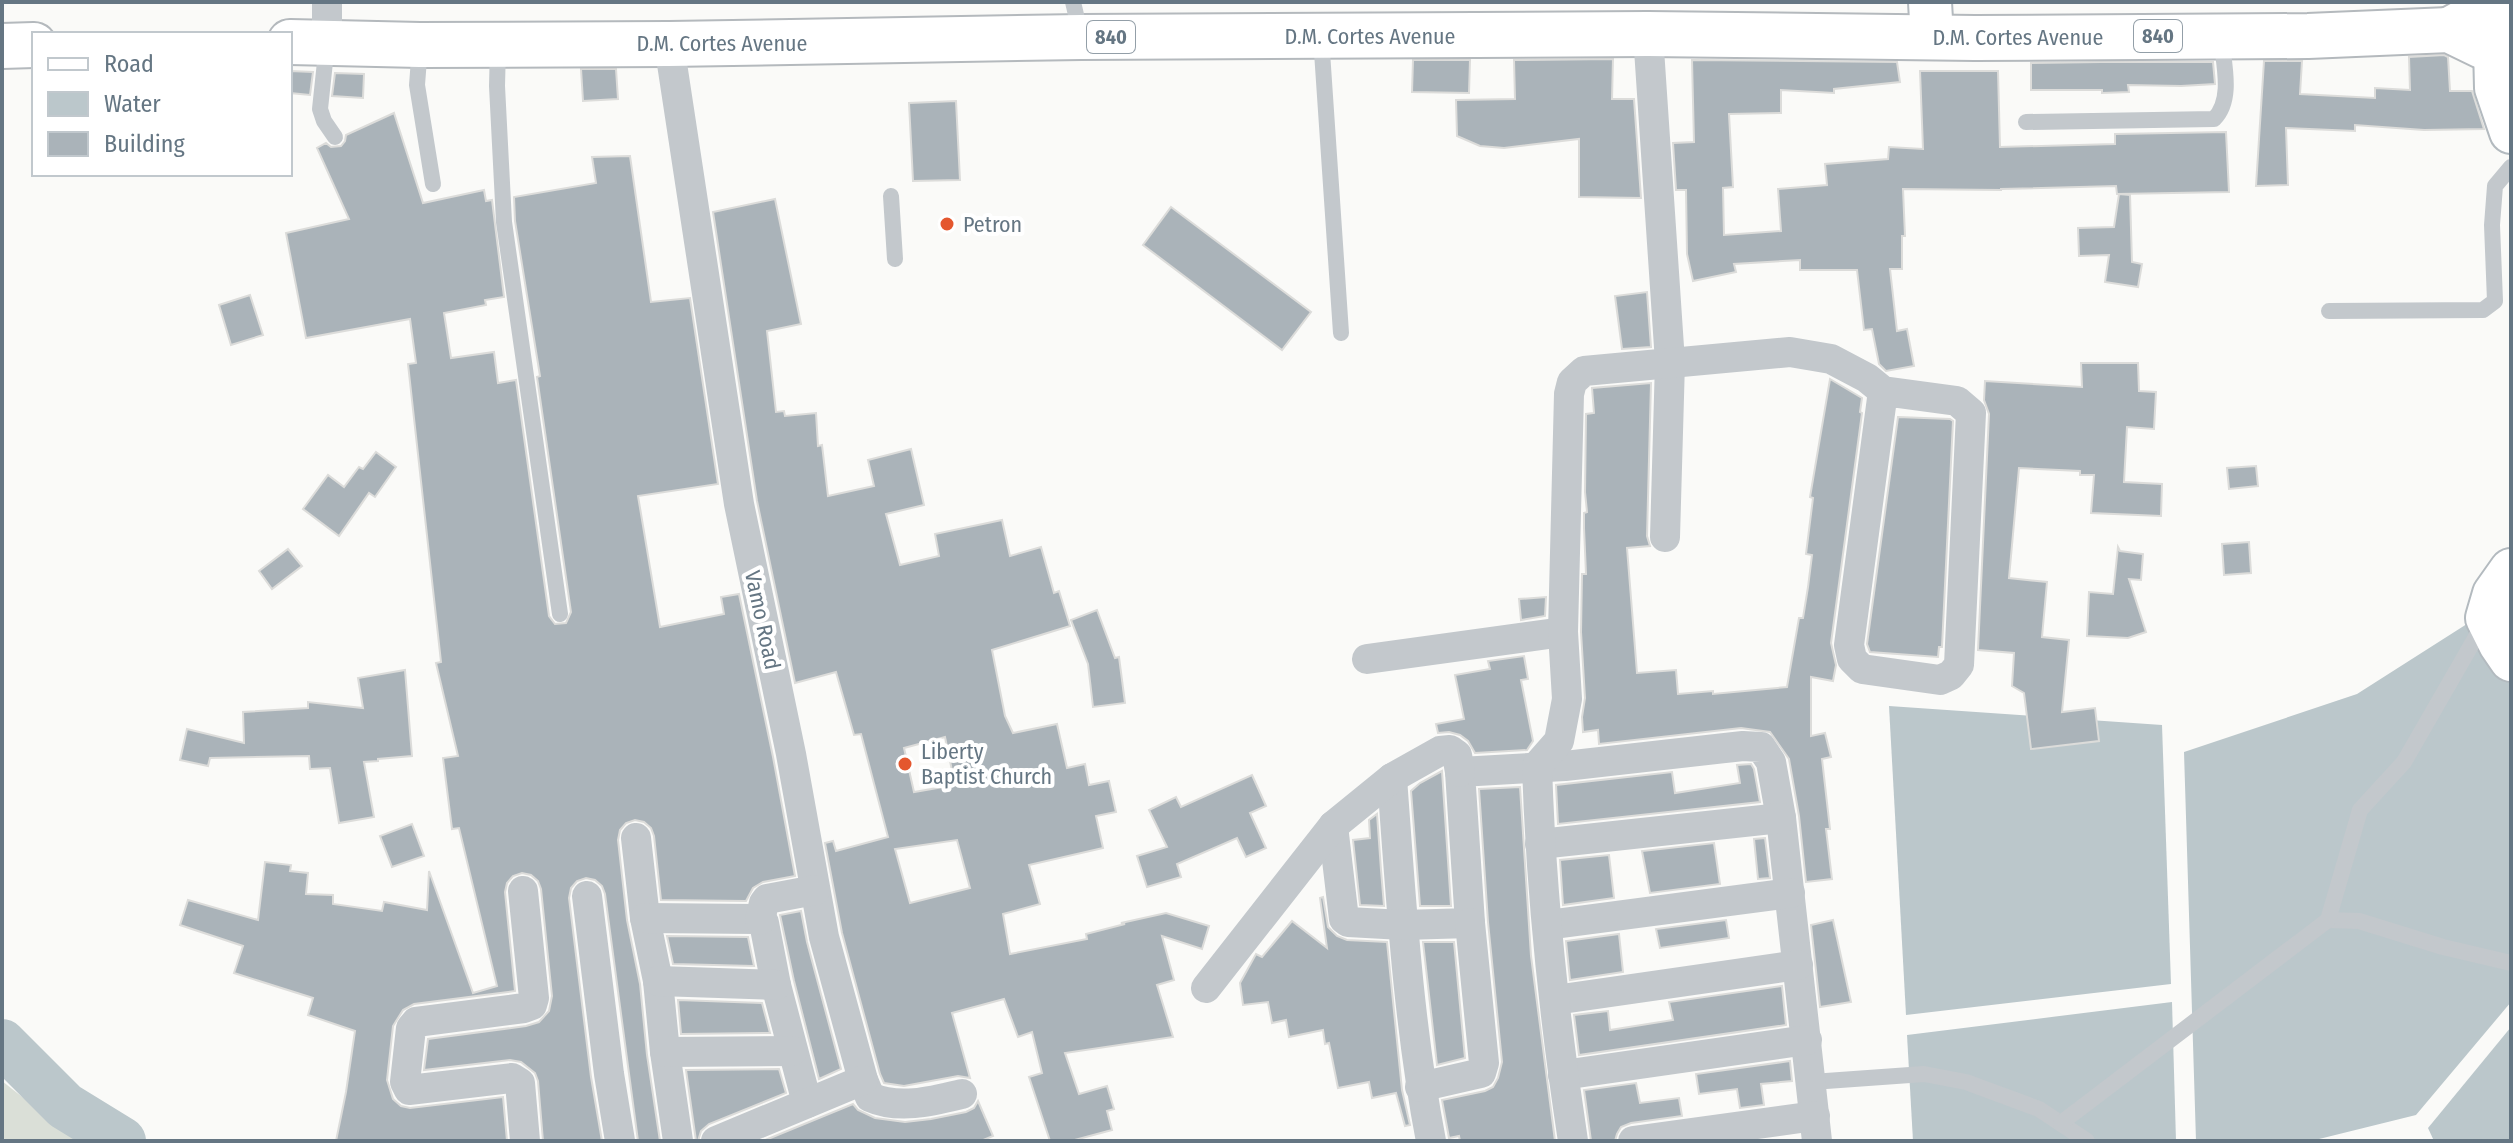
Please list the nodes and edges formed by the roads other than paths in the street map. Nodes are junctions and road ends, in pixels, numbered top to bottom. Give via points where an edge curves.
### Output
1 (1077, 20) edge
2 (1931, 20) edge
3 (315, 29) edge
4 (1648, 34) junction
5 (1321, 36) junction
6 (2221, 36) junction
7 (498, 43) junction
8 (2506, 43) edge
9 (669, 44) junction
10 (32, 45) edge
11 (420, 45) junction
12 (2, 46) edge
13 (2026, 122) dead end
14 (2511, 132) edge
15 (335, 137) dead end
16 (2511, 167) edge
17 (433, 184) dead end
18 (891, 196) dead end
19 (895, 259) dead end
20 (2329, 311) dead end
21 (1341, 333) dead end
22 (1670, 362) junction
23 (1883, 391) junction
24 (1665, 537) dead end
25 (2511, 570) edge
26 (560, 614) dead end
27 (2487, 618) junction
28 (1563, 632) junction
29 (1367, 659) dead end
30 (2511, 660) edge
31 (1537, 766) junction
32 (1460, 772) junction
33 (1392, 778) junction
34 (1781, 818) junction
35 (1333, 826) junction
36 (636, 838) dead end
37 (1540, 844) junction
38 (815, 890) junction
39 (523, 891) dead end
40 (1790, 893) junction
41 (587, 896) dead end
42 (645, 918) junction
43 (760, 920) junction
44 (2328, 920) junction
45 (1470, 923) junction
46 (1403, 925) junction
47 (1547, 925) junction
48 (2511, 963) edge
49 (1798, 965) junction
50 (658, 981) junction
51 (776, 985) junction
52 (1206, 988) dead end
53 (1555, 1000) junction
54 (1807, 1040) junction
55 (792, 1051) junction
56 (665, 1052) junction
57 (1563, 1075) junction
58 (863, 1080) junction
59 (1812, 1082) junction
60 (1420, 1087) junction
61 (962, 1094) dead end
62 (807, 1103) junction
63 (2061, 1123) junction
64 (1816, 1128) edge
65 (525, 1141) edge
66 (620, 1141) edge
67 (678, 1141) edge
68 (716, 1141) edge
69 (1431, 1141) edge
70 (1573, 1141) edge
71 (1633, 1141) edge
72 (2087, 1141) edge

1 - 5 highway, D.M. Cortes Avenue / 840
1 - 9 highway, D.M. Cortes Avenue / 840
2 - 4 highway, D.M. Cortes Avenue / 840
2 - 6 highway, D.M. Cortes Avenue / 840
3 - 11 highway, D.M. Cortes Avenue / 840
3 - 15 lane via 320,109
4 - 5 highway, D.M. Cortes Avenue / 840
4 - 22 street
5 - 21 lane
6 - 8 highway, D.M. Cortes Avenue / 840 via 2449,30 2478,14
6 - 13 lane via 2225,86 2222,110 2214,119
7 - 9 highway, D.M. Cortes Avenue / 840
7 - 11 highway, D.M. Cortes Avenue / 840
7 - 26 lane via 504,222
8 - 14 street
9 - 38 street, Vamo Road via 739,504
10 - 12 highway
11 - 17 lane via 417,85
16 - 20 lane via 2495,186 2495,301 2483,310
18 - 19 lane
22 - 23 street via 1790,352 1831,359
22 - 24 street
22 - 28 street via 1584,371 1572,382
23 - 23 street via 1957,401 1971,413 1959,665 1940,680 1862,669 1852,659 1849,645
25 - 27 street via 2494,594
27 - 30 street
27 - 44 lane via 2404,762 2360,810
28 - 29 street
28 - 31 street via 1564,725 1559,741
31 - 32 street
31 - 34 street via 1761,747 1771,762
31 - 37 street
32 - 33 street via 1457,755 1450,750
32 - 45 street
33 - 35 street
33 - 46 street
34 - 37 street
34 - 40 street
35 - 46 street via 1344,919 1352,924
35 - 52 street
36 - 42 street
37 - 47 street
38 - 43 street via 767,899
38 - 58 street, Vamo Road
39 - 65 street via 532,1005 416,1022 405,1082 409,1090 512,1078 520,1083
40 - 47 street
40 - 49 street
41 - 66 street
42 - 43 street
42 - 50 street
43 - 51 street
44 - 48 lane via 2359,921
44 - 63 lane
45 - 46 street
45 - 60 street via 1481,1073
46 - 60 street
47 - 53 street
49 - 53 street
49 - 54 street
50 - 51 street
50 - 56 street
51 - 55 street
53 - 57 street
54 - 57 street
54 - 59 street
55 - 56 street
55 - 62 street
56 - 67 street
57 - 70 street
58 - 61 street via 870,1097 879,1101 931,1102
58 - 62 street
59 - 63 lane via 1924,1074 1966,1082 2039,1109
59 - 64 street
60 - 69 street
62 - 68 street
63 - 72 lane
64 - 71 street

